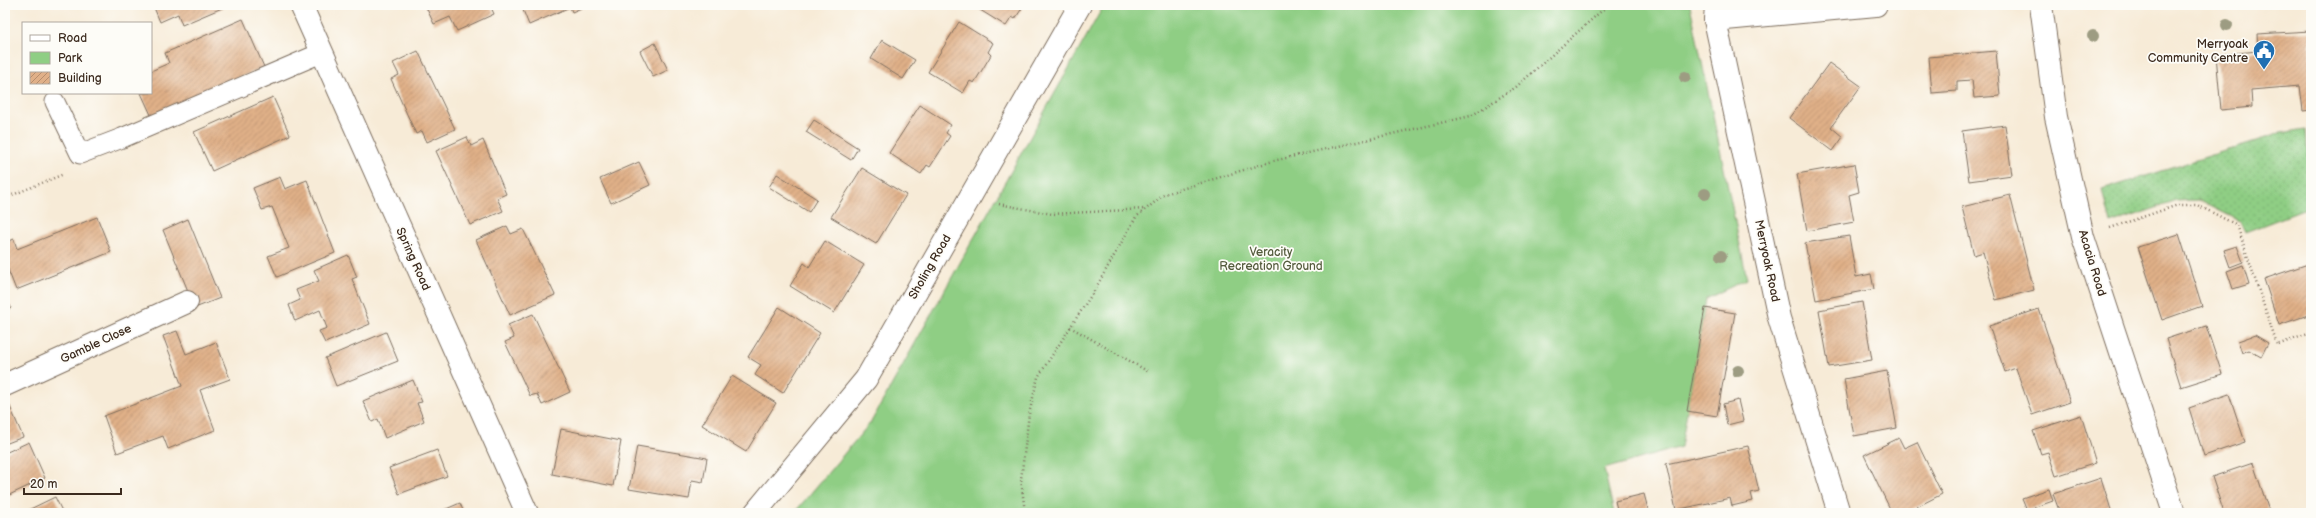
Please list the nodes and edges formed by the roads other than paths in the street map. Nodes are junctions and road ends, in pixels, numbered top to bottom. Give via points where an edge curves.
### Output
1 (301, 5) edge
2 (1080, 5) edge
3 (1876, 5) edge
4 (2041, 5) edge
5 (1716, 12) edge
6 (321, 53) junction
7 (55, 102) dead end
8 (187, 302) dead end
9 (5, 385) edge
10 (527, 513) edge
11 (755, 513) edge
12 (1839, 513) edge
13 (2174, 513) edge

1 - 6 street, Spring Road
2 - 11 street, Sholing Road via 866,379
3 - 5 street
4 - 13 street, Acacia Road via 2056,117 2083,237
5 - 12 street, Merryoak Road via 1779,318
6 - 7 lane via 80,154
6 - 10 street, Spring Road
8 - 9 street, Gamble Close

